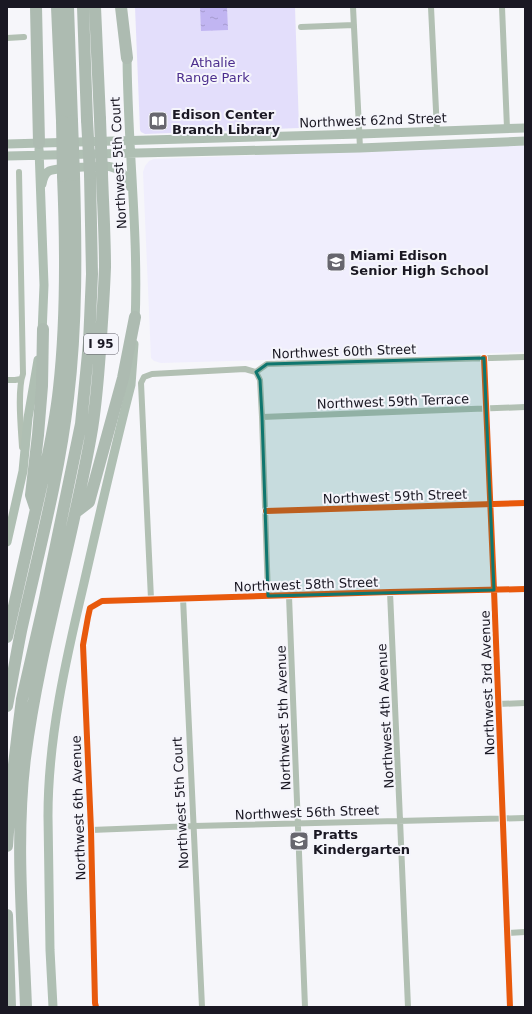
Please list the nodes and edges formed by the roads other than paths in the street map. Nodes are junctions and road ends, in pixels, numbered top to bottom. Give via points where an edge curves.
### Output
1 (36, 7) edge
2 (57, 7) edge
3 (68, 7) edge
4 (83, 7) edge
5 (94, 7) edge
6 (121, 7) edge
7 (127, 7) edge
8 (353, 7) edge
9 (431, 7) edge
10 (502, 7) edge
11 (354, 25) junction
12 (301, 27) dead end
13 (24, 37) dead end
14 (7, 38) edge
15 (127, 58) junction
16 (67, 121) junction
17 (508, 128) junction
18 (525, 128) edge
19 (436, 131) junction
20 (360, 134) junction
21 (129, 140) junction
22 (525, 141) edge
23 (7, 144) edge
24 (360, 148) junction
25 (39, 149) junction
26 (130, 153) junction
27 (7, 156) edge
28 (19, 172) dead end
29 (96, 174) junction
30 (69, 175) junction
31 (41, 187) junction
32 (132, 193) junction
33 (136, 317) junction
34 (43, 329) junction
35 (525, 357) edge
36 (484, 358) junction
37 (256, 372) junction
38 (21, 379) junction
39 (7, 380) edge
40 (525, 407) edge
41 (486, 408) junction
42 (262, 417) junction
43 (23, 471) junction
44 (525, 503) edge
45 (490, 504) junction
46 (36, 510) junction
47 (266, 511) junction
48 (76, 512) junction
49 (7, 542) edge
50 (525, 589) edge
51 (494, 590) junction
52 (390, 592) junction
53 (81, 593) joint
54 (268, 596) junction
55 (289, 596) junction
56 (183, 598) junction
57 (151, 599) junction
58 (90, 608) joint
59 (7, 637) edge
60 (525, 703) edge
61 (498, 704) junction
62 (7, 706) edge
63 (502, 818) junction
64 (525, 818) edge
65 (400, 820) junction
66 (298, 824) junction
67 (194, 826) junction
68 (91, 830) junction
69 (7, 846) edge
70 (7, 915) edge
71 (525, 932) edge
72 (507, 933) junction
73 (10, 1007) edge
74 (26, 1007) edge
75 (53, 1007) edge
76 (96, 1007) edge
77 (202, 1007) edge
78 (305, 1007) edge
79 (408, 1007) edge
80 (510, 1007) edge

1 - 25 highway
2 - 16 highway
3 - 16 highway
4 - 29 highway, bridge via 87,120
5 - 29 highway, I 95, bridge via 100,119
6 - 15 highway
7 - 15 main road, Northwest 5th Court
8 - 11 street
9 - 19 street
10 - 17 street
11 - 12 street
11 - 20 street
13 - 14 street
15 - 21 main road, Northwest 5th Court
16 - 30 highway, bridge
17 - 18 main road, Northwest 62nd Street
17 - 19 main road, Northwest 62nd Street
19 - 20 main road, Northwest 62nd Street
20 - 21 main road, Northwest 62nd Street
20 - 24 street
21 - 25 main road, Northwest 62nd Street
21 - 26 main road, Northwest 5th Court
22 - 24 main road, Northwest 62nd Street
23 - 25 main road, Northwest 62nd Street
24 - 26 main road, Northwest 62nd Street
25 - 26 main road, Northwest 62nd Street
25 - 27 main road, Northwest 62nd Street
25 - 31 main road
26 - 32 main road, Northwest 5th Court
28 - 38 street via 23,374
29 - 48 highway, I 95 via 105,265 103,310 92,433
29 - 69 highway via 90,343 81,424 22,699
30 - 46 highway via 65,225 62,361 53,429
30 - 62 highway via 76,226 76,304 68,399 52,496
31 - 32 main road via 49,171 106,166 121,171
31 - 34 main road
32 - 33 main road, Northwest 5th Court
33 - 48 highway via 123,378 89,502
33 - 53 main road, Northwest 5th Court via 131,385
34 - 43 main road via 28,418
34 - 46 highway via 42,386 31,495
35 - 36 street, Northwest 60th Street
36 - 37 street, Northwest 60th Street via 267,364
36 - 41 street, Northwest 3rd Avenue
37 - 42 street via 260,380
37 - 57 street, Northwest 60th Street via 245,369 152,374 141,383
38 - 39 street
38 - 43 street
40 - 41 street, Northwest 59th Terrace
41 - 42 street, Northwest 59th Terrace
41 - 45 street, Northwest 3rd Avenue
42 - 47 street
43 - 49 main road
44 - 45 street, Northwest 59th Street
45 - 47 street, Northwest 59th Street
45 - 51 street, Northwest 3rd Avenue
46 - 59 highway
47 - 54 street
48 - 74 highway, I 95 via 37,682 25,759 20,854
50 - 51 street, Northwest 58th Street
51 - 52 street, Northwest 58th Street
51 - 61 street, Northwest 3rd Avenue
52 - 55 street, Northwest 58th Street
52 - 65 street, Northwest 4th Avenue
53 - 75 main road, Northwest 6th Avenue via 67,653 51,748 48,796
54 - 55 street, Northwest 58th Street
54 - 56 street, Northwest 58th Street
55 - 66 street, Northwest 5th Avenue
56 - 57 street, Northwest 58th Street
56 - 67 street, Northwest 5th Court
57 - 58 street, Northwest 58th Street via 102,601
58 - 68 street, Northwest 6th Avenue via 83,645
60 - 61 street
61 - 63 street, Northwest 3rd Avenue
63 - 64 street, Northwest 56th Street
63 - 65 street, Northwest 56th Street
63 - 72 street, Northwest 3rd Avenue
65 - 66 street, Northwest 56th Street
65 - 79 street, Northwest 4th Avenue
66 - 67 street, Northwest 56th Street
66 - 78 street, Northwest 5th Avenue
67 - 68 street, Northwest 56th Street
67 - 77 street, Northwest 5th Court
68 - 76 street, Northwest 6th Avenue
70 - 73 highway
71 - 72 street
72 - 80 street, Northwest 3rd Avenue

